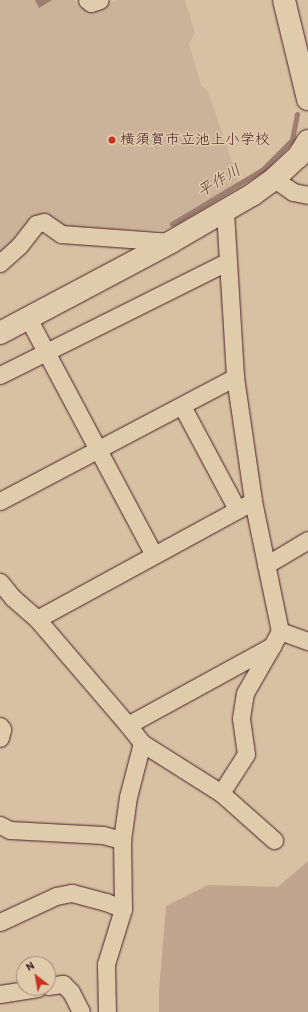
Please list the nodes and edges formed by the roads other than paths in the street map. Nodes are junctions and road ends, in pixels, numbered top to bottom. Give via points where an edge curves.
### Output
1 (87, 0) edge
2 (100, 0) edge
3 (284, 0) edge
4 (308, 99) edge
5 (308, 141) edge
6 (274, 179) junction
7 (308, 195) edge
8 (225, 212) junction
9 (171, 242) junction
10 (227, 262) junction
11 (0, 263) edge
12 (28, 318) junction
13 (0, 333) edge
14 (46, 352) junction
15 (0, 375) edge
16 (235, 378) junction
17 (182, 406) junction
18 (98, 449) junction
19 (0, 501) edge
20 (253, 501) junction
21 (237, 509) junction
22 (308, 540) edge
23 (154, 555) junction
24 (266, 565) junction
25 (0, 582) edge
26 (37, 619) junction
27 (276, 639) junction
28 (308, 641) edge
29 (128, 725) junction
30 (0, 726) edge
31 (0, 738) edge
32 (142, 743) junction
33 (221, 793) junction
34 (0, 824) edge
35 (122, 840) junction
36 (274, 840) dead end
37 (123, 909) junction
38 (0, 922) edge
39 (56, 985) edge
40 (16, 991) edge
41 (0, 994) edge
42 (81, 1012) edge
43 (107, 1012) edge

1 - 2 street via 91,3
3 - 4 street
5 - 6 street via 298,157
6 - 7 street via 293,192
6 - 8 street
8 - 9 street
8 - 10 street
9 - 11 street via 61,234 44,222 36,224 19,246
9 - 12 street
10 - 14 street
10 - 16 street
12 - 13 street
12 - 14 street
14 - 15 street
14 - 18 street
16 - 17 street
16 - 20 street
17 - 18 street
17 - 21 street
18 - 19 street
18 - 23 street
20 - 21 street
20 - 24 street
21 - 23 street
22 - 24 street
23 - 26 street
24 - 27 street
25 - 26 street via 13,598
26 - 29 street
27 - 28 street
27 - 29 street
27 - 33 street via 245,693 241,718 246,754
29 - 32 street
30 - 31 street
32 - 33 street
32 - 35 street via 128,797
33 - 36 street
34 - 35 street via 10,830 103,835
35 - 37 street
37 - 38 street via 72,893 56,896
37 - 43 street via 106,964
39 - 42 street via 63,984 71,992
40 - 41 street

